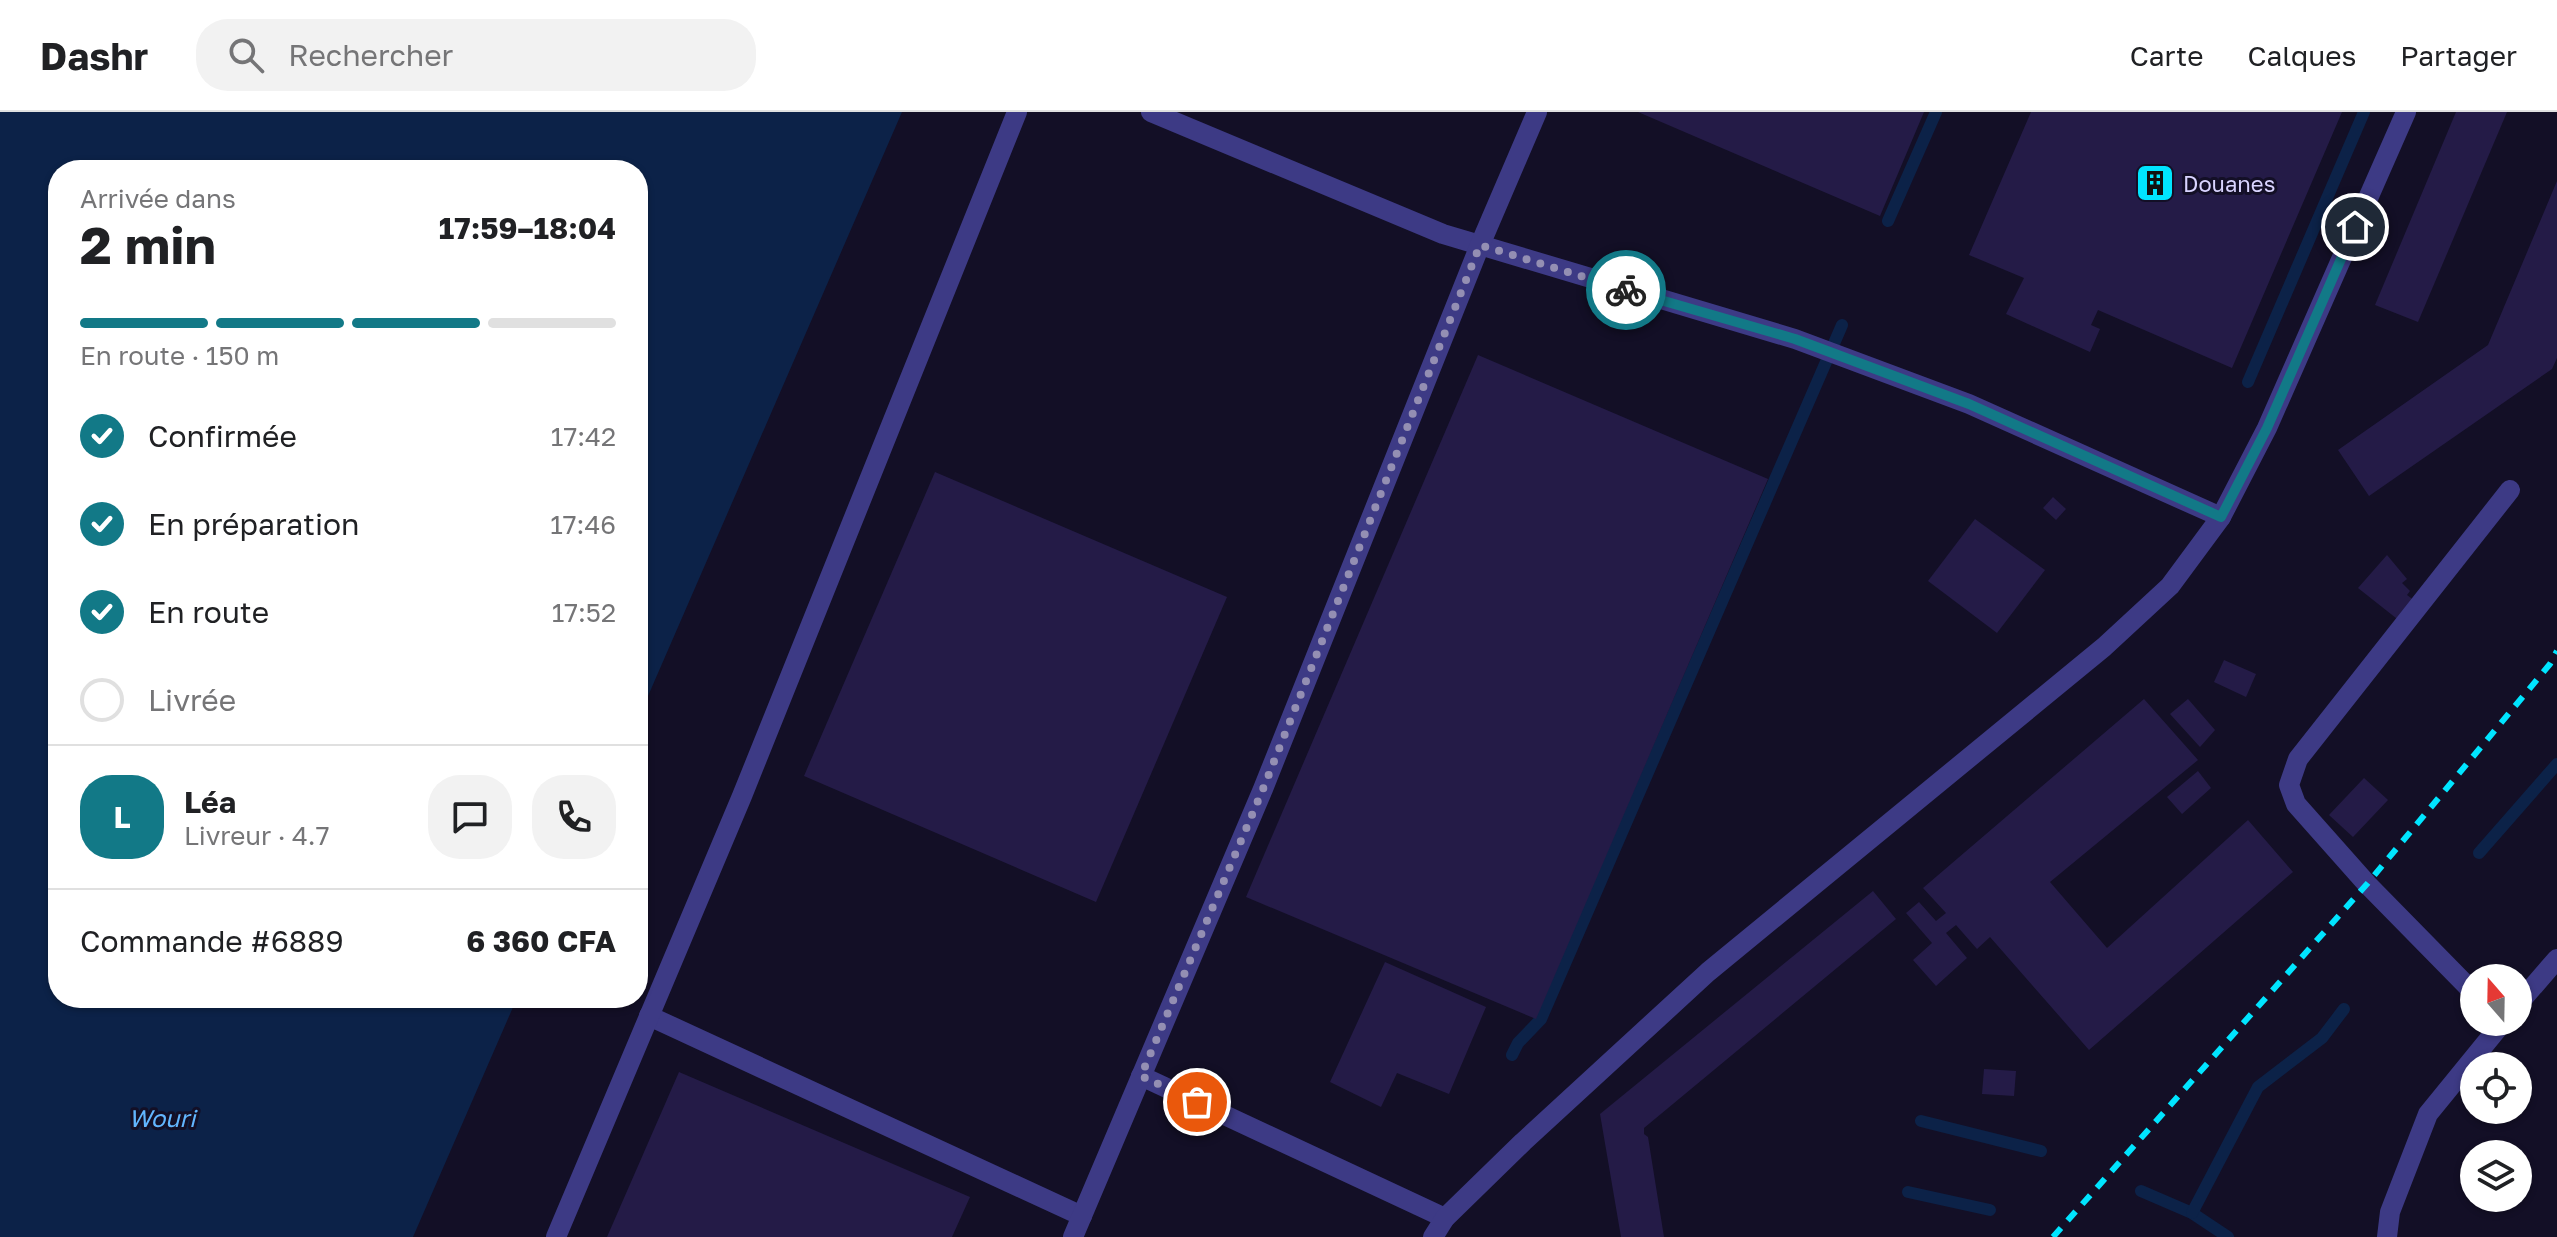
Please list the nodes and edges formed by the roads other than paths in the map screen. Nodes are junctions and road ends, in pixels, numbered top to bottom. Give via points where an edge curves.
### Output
1 (1017, 112) edge
2 (1151, 112) edge
3 (1537, 112) edge
4 (2406, 112) edge
5 (1480, 245) junction
6 (2510, 490) dead end
7 (2221, 517) junction
8 (2557, 959) edge
9 (2460, 979) edge
10 (2532, 988) edge
11 (649, 1016) junction
12 (2492, 1036) edge
13 (1141, 1076) junction
14 (1082, 1216) junction
15 (1445, 1218) junction
16 (556, 1237) edge
17 (1073, 1237) edge
18 (1433, 1237) edge
19 (2387, 1237) edge

1 - 11 street
2 - 5 street
3 - 5 street
4 - 7 street via 2267,428
5 - 7 street via 1795,339 1969,404
5 - 13 street via 1263,789
6 - 9 street via 2298,759 2289,785 2296,804
7 - 15 street via 2170,586 2104,647 1708,972
8 - 10 street
11 - 14 street
11 - 16 street
12 - 19 street via 2428,1114 2390,1212
13 - 14 street
13 - 15 street
14 - 17 street
15 - 18 street

